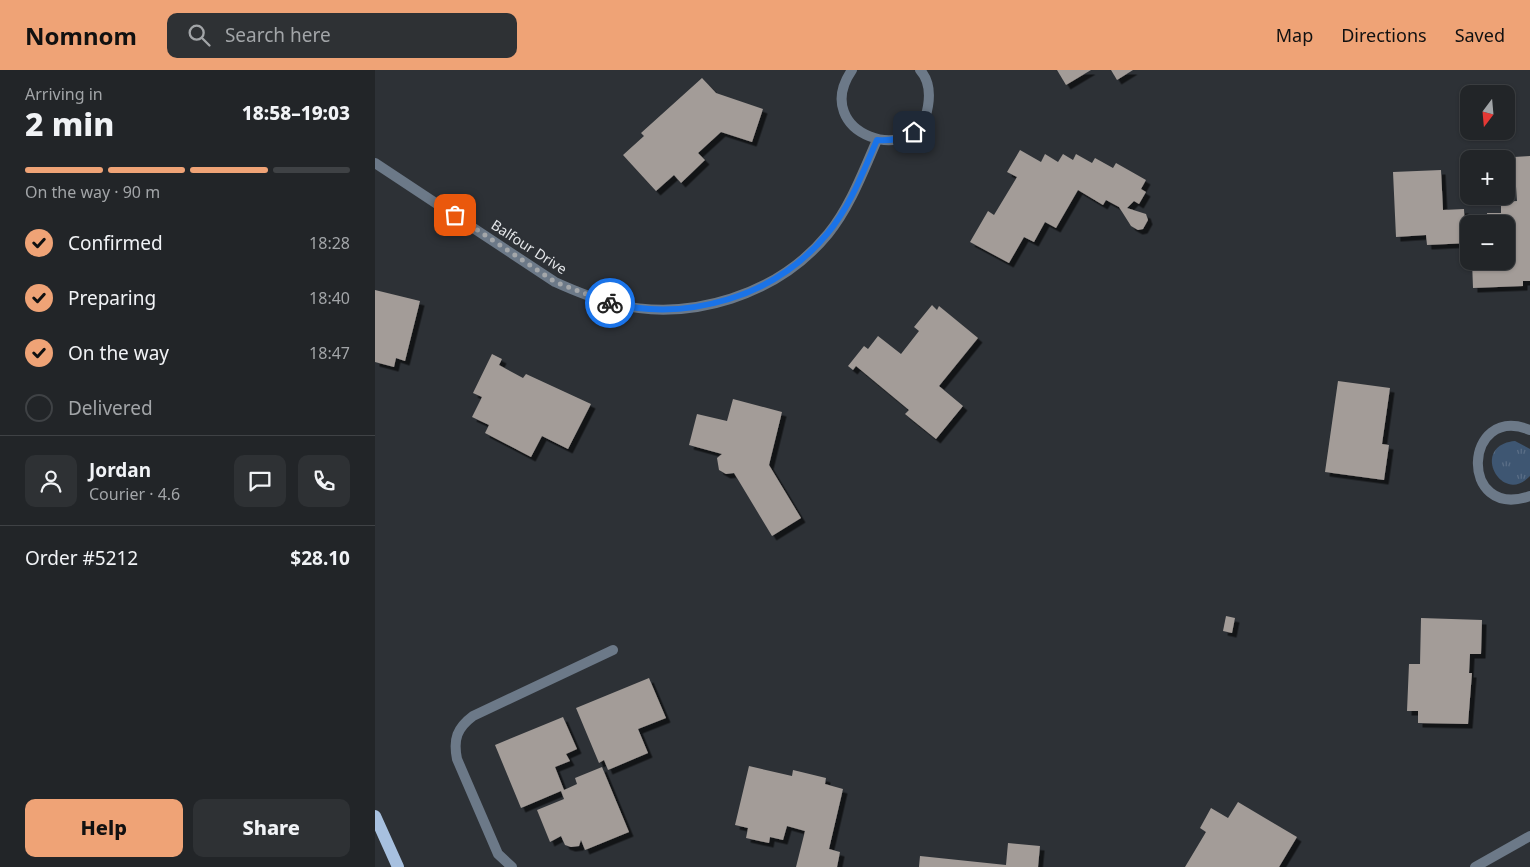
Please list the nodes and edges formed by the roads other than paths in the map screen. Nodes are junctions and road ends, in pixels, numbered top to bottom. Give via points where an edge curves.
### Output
1 (852, 70) edge
2 (920, 70) edge
3 (877, 140) junction
4 (375, 163) edge
5 (1530, 430) edge
6 (1530, 496) edge
7 (613, 650) dead end
8 (375, 816) edge
9 (1530, 836) edge
10 (398, 867) edge
11 (512, 867) edge
12 (1475, 867) edge

1 - 3 street via 842,91 846,117 859,132
2 - 3 street via 928,84 930,97 923,122 903,138
3 - 4 street, Balfour Drive via 838,220 794,267 754,290 729,299 676,309 617,304 555,282
5 - 6 street via 1520,426 1495,430 1485,439 1476,462 1478,475 1495,494 1519,500
7 - 11 street via 473,716 458,730 455,744 457,759 498,854
8 - 10 main road
9 - 12 street

